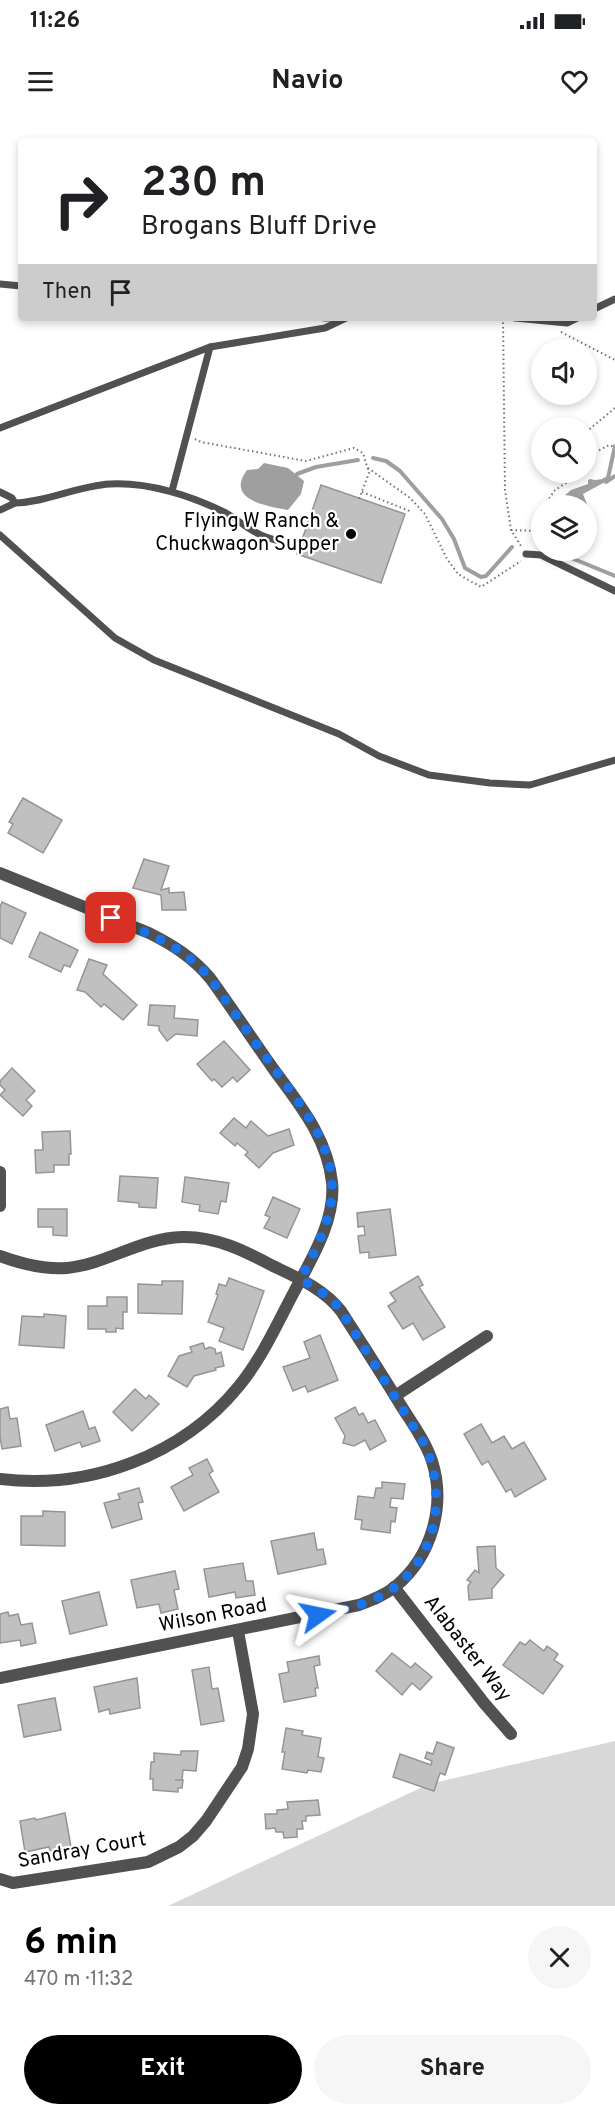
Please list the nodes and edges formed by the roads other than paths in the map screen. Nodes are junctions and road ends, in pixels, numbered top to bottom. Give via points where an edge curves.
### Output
1 (0, 284) edge
2 (18, 286) edge
3 (615, 299) edge
4 (597, 308) edge
5 (339, 321) edge
6 (541, 321) edge
7 (571, 321) edge
8 (210, 347) junction
9 (0, 428) edge
10 (172, 491) junction
11 (0, 492) edge
12 (15, 503) junction
13 (0, 510) edge
14 (0, 535) edge
15 (279, 541) dead end
16 (526, 554) road end
17 (615, 591) edge
18 (615, 760) edge
19 (0, 873) edge
20 (0, 1172) edge
21 (0, 1206) edge
22 (0, 1256) edge
23 (301, 1279) junction
24 (487, 1336) dead end
25 (395, 1396) junction
26 (0, 1479) edge
27 (394, 1587) junction
28 (238, 1631) junction
29 (0, 1678) edge
30 (511, 1734) dead end
31 (0, 1879) edge

1 - 2 lane
3 - 4 lane
5 - 8 lane via 325,328
6 - 7 lane
8 - 9 lane
8 - 10 lane
10 - 12 lane via 109,484 45,500
10 - 15 lane
11 - 12 lane
12 - 13 lane
14 - 18 lane via 115,638 154,660 339,734 379,756 429,775 530,784
16 - 17 lane via 542,555
19 - 23 street via 169,943 210,978 312,1124 327,1155 332,1185 328,1216
20 - 21 street
22 - 23 street, Wilson Road via 37,1267 67,1268 154,1241 197,1238 241,1249
23 - 25 street, Wilson Road via 332,1299
23 - 26 street via 260,1357 239,1386 188,1433 141,1459 96,1474 50,1481
24 - 25 street
25 - 27 street, Wilson Road via 431,1460 437,1506 423,1553
27 - 28 street, Wilson Road via 359,1605
27 - 30 street, Alabaster Way
28 - 29 street, Wilson Road
28 - 31 street, Sandray Court via 252,1701 248,1749 242,1767 193,1836 148,1862 13,1883

